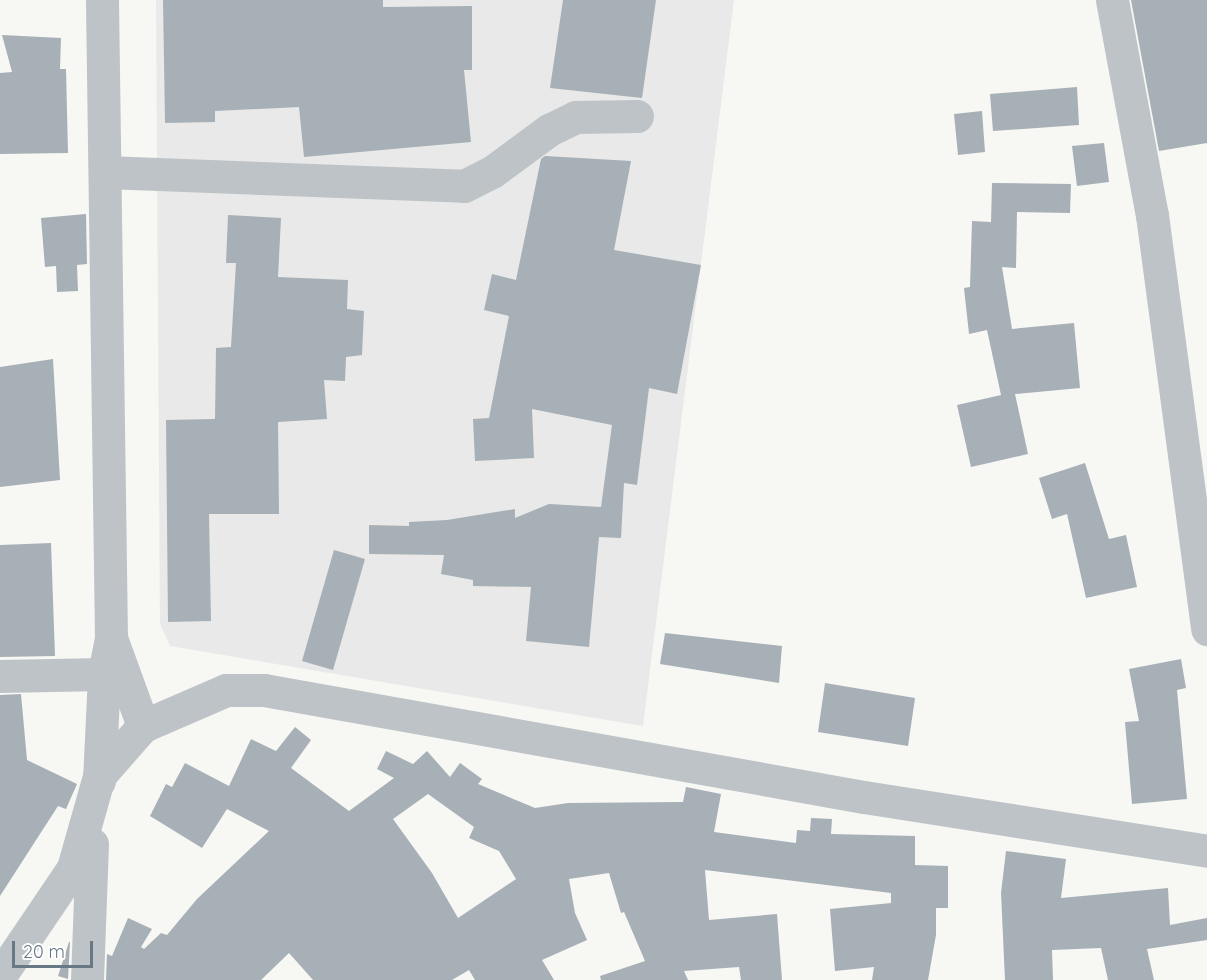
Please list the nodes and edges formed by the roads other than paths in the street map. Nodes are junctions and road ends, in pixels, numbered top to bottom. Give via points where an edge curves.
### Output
1 (102, 0) edge
2 (1112, 0) edge
3 (637, 116) dead end
4 (105, 172) junction
5 (1207, 629) edge
6 (111, 638) junction
7 (104, 674) junction
8 (0, 676) edge
9 (143, 726) junction
10 (99, 776) junction
11 (1207, 851) edge
12 (0, 975) edge
13 (87, 980) edge

1 - 4 street
2 - 5 street via 1152,215
3 - 4 street via 576,117 549,130 492,172 464,186
4 - 6 street
6 - 7 street
6 - 9 street
7 - 8 street
7 - 10 street
9 - 10 street
9 - 11 street via 226,690 264,690 864,797
10 - 12 street via 73,868
10 - 13 street via 87,891

